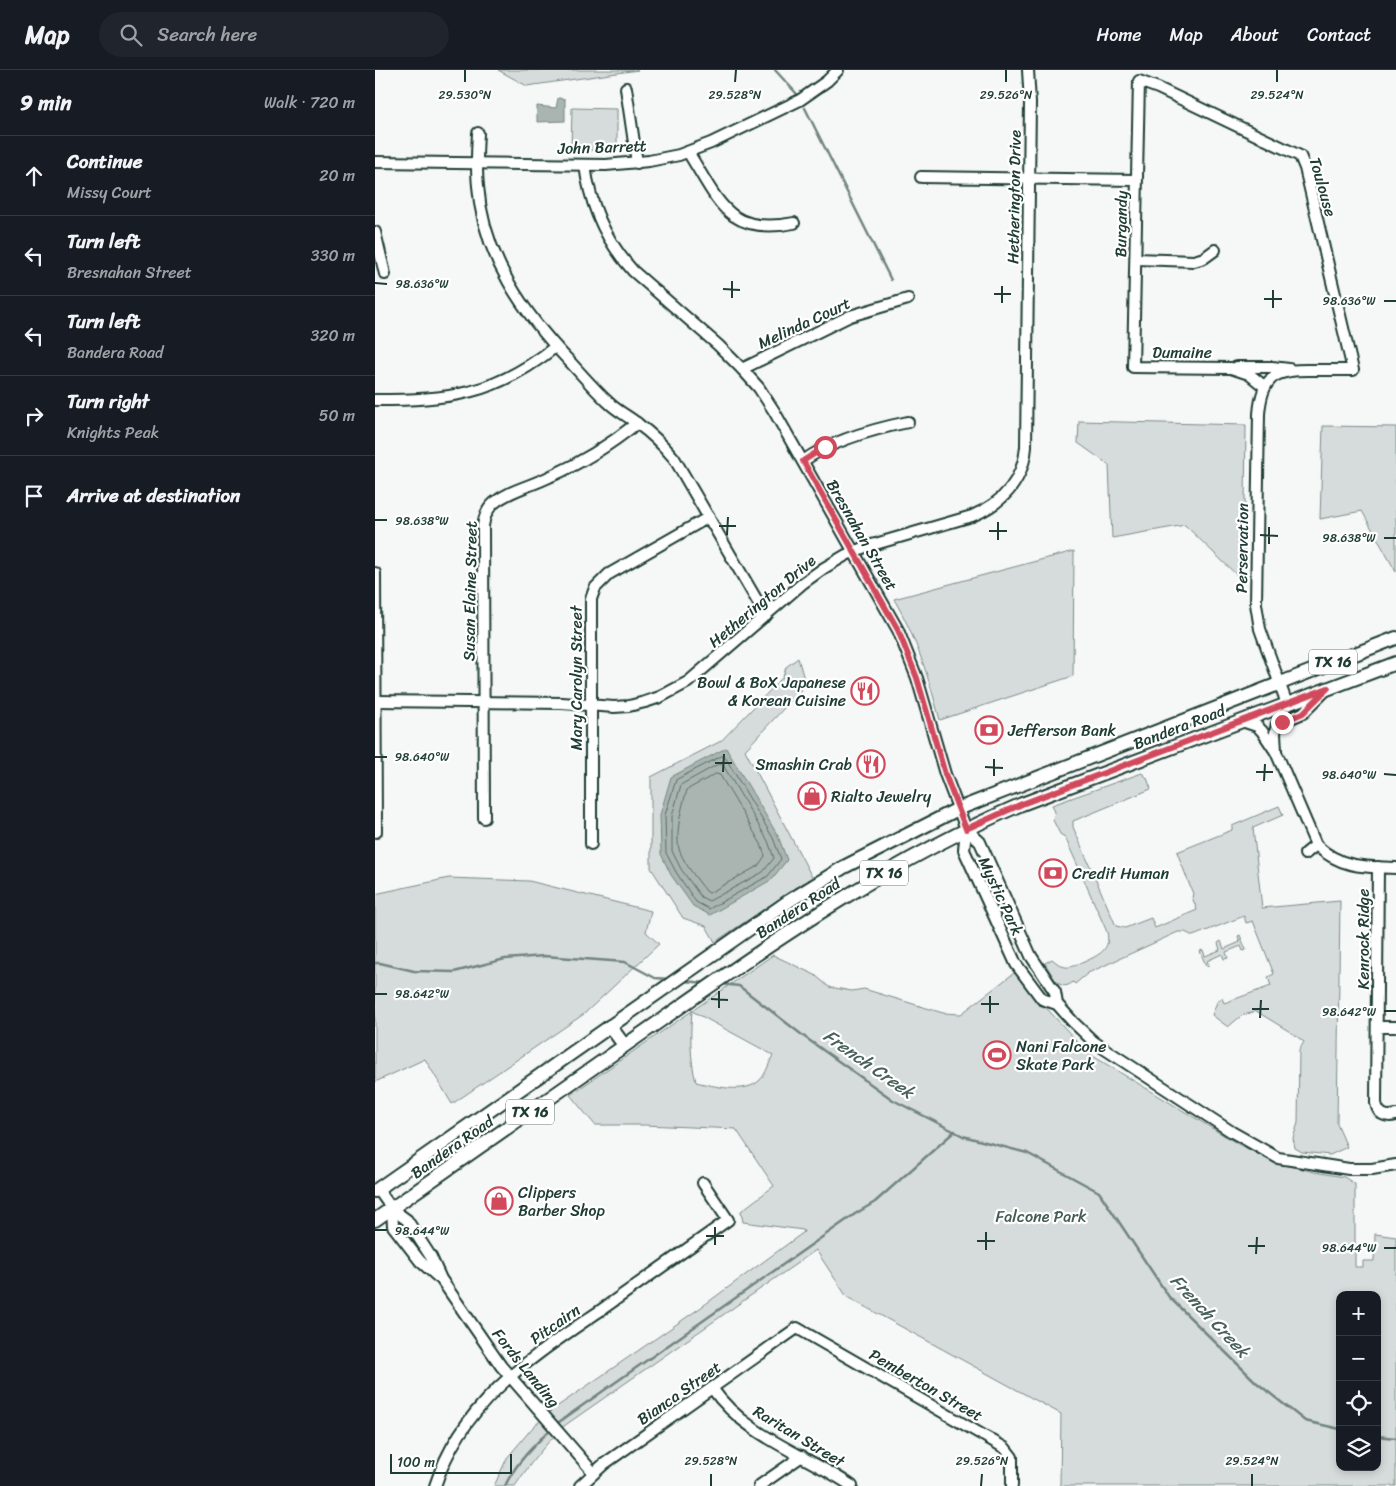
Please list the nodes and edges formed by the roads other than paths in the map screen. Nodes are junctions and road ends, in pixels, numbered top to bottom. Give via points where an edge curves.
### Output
1 (838, 70) edge
2 (1028, 70) edge
3 (1139, 81) joint
4 (626, 88) dead end
5 (478, 133) dead end
6 (688, 152) junction
7 (375, 162) edge
8 (637, 163) junction
9 (476, 164) junction
10 (585, 165) junction
11 (921, 177) dead end
12 (1030, 178) junction
13 (1136, 180) junction
14 (794, 223) dead end
15 (375, 232) edge
16 (1215, 250) dead end
17 (1135, 259) junction
18 (385, 274) dead end
19 (908, 299) dead end
20 (555, 347) junction
21 (1133, 367) joint
22 (741, 368) junction
23 (1231, 368) junction
24 (1290, 370) junction
25 (1353, 370) joint
26 (1265, 387) junction
27 (375, 400) edge
28 (908, 422) dead end
29 (637, 423) junction
30 (803, 461) junction
31 (709, 517) junction
32 (854, 551) junction
33 (375, 573) edge
34 (767, 616) junction
35 (1396, 638) edge
36 (1396, 663) edge
37 (1279, 682) junction
38 (1328, 688) junction
39 (376, 701) edge
40 (484, 701) junction
41 (1287, 704) junction
42 (590, 706) junction
43 (1242, 721) junction
44 (1275, 752) junction
45 (958, 809) junction
46 (484, 818) dead end
47 (966, 829) junction
48 (376, 832) dead end
49 (591, 844) dead end
50 (1316, 845) junction
51 (1305, 854) dead end
52 (1378, 868) junction
53 (1396, 868) edge
54 (1057, 1004) junction
55 (610, 1026) junction
56 (1396, 1026) edge
57 (1377, 1027) junction
58 (624, 1045) junction
59 (1396, 1115) edge
60 (1396, 1165) edge
61 (703, 1183) dead end
62 (377, 1190) edge
63 (392, 1209) junction
64 (375, 1220) edge
65 (441, 1279) junction
66 (797, 1328) joint
67 (510, 1376) junction
68 (712, 1388) junction
69 (802, 1456) junction
70 (593, 1472) junction
71 (435, 1486) edge
72 (580, 1486) edge
73 (759, 1486) edge
74 (852, 1486) edge
75 (1012, 1486) edge

1 - 6 street, John Barrett via 799,100
2 - 12 street, Hetherington Drive
3 - 13 street, Burgandy
3 - 25 street, Toulouse via 1300,156
4 - 8 street
5 - 9 street
6 - 8 street, John Barrett
6 - 14 street via 721,204 739,220 763,226
7 - 9 street, John Barrett
8 - 10 street, John Barrett
9 - 10 street, John Barrett
9 - 20 street via 482,213 500,267 528,315
10 - 22 street, Bresnahan Street via 596,214 622,258
11 - 12 street
12 - 13 street
12 - 32 street, Hetherington Drive via 1026,447 1018,477 1010,490 986,510
13 - 17 street, Burgandy
15 - 18 street
16 - 17 street via 1194,260
17 - 21 street, Burgandy
19 - 22 street, Melinda Court via 850,316
20 - 27 street via 518,374 478,390 435,399
20 - 29 street via 606,401
21 - 23 street, Dumaine
22 - 30 street, Bresnahan Street via 759,388
23 - 24 street, Dumaine
23 - 26 street, Dumaine via 1249,374
24 - 25 street, Dumaine
24 - 26 street via 1275,376
26 - 37 street, Perservation via 1259,414 1256,604 1260,629
28 - 30 street via 837,442
29 - 31 street via 661,442 674,458
29 - 40 street, Susan Elaine Street via 571,468 507,494 492,504 484,517
30 - 32 street, Bresnahan Street
31 - 34 street
31 - 42 street, Mary Carolyn Street via 609,574 595,588 590,606
32 - 34 street, Hetherington Drive via 803,583
32 - 45 street, Bresnahan Street via 898,630 917,678
33 - 39 street
34 - 42 street, Hetherington Drive via 675,690 629,706
35 - 37 main road, Bandera Road / TX 16
36 - 38 main road, Bandera Road / TX 16
37 - 41 street, Perservation
37 - 45 main road, Bandera Road / TX 16
38 - 41 main road, Bandera Road / TX 16
38 - 44 street via 1303,713 1277,724
39 - 40 street, Hetherington Drive
39 - 48 street
40 - 42 street, Hetherington Drive via 562,702
40 - 46 street, Susan Elaine Street
41 - 43 main road, Bandera Road / TX 16
42 - 49 street, Mary Carolyn Street
43 - 44 street via 1257,726
43 - 47 main road, Bandera Road / TX 16 via 1022,804
44 - 50 street
45 - 47 street, Bresnahan Street
45 - 55 main road, Bandera Road / TX 16 via 844,867 789,901
47 - 54 street, Mystic Park via 980,842 1031,956 1055,992
47 - 54 street, Mystic Park via 964,850 1016,964 1042,999
47 - 58 main road, Bandera Road / TX 16 via 812,917
50 - 51 street
50 - 52 street via 1340,862
52 - 53 street
52 - 57 street, Kenrock Ridge
54 - 60 street, Mystic Park via 1094,1042 1232,1132 1278,1158 1349,1169
55 - 58 main road
55 - 62 main road, Bandera Road / TX 16
56 - 57 street
57 - 59 street, Kenrock Ridge via 1377,1107 1382,1115
58 - 63 main road, Bandera Road / TX 16
61 - 67 street, Pitcairn via 728,1220
62 - 63 street, Fords Landing
63 - 64 main road, Bandera Road / TX 16
63 - 65 street, Fords Landing via 407,1220
63 - 65 street, Fords Landing via 393,1226 419,1261
65 - 67 street, Fords Landing
66 - 68 street, Bianca Street
66 - 75 street, Pemberton Street via 1005,1448 1012,1457
67 - 70 street, Fords Landing
67 - 71 street, Pitcairn via 496,1388 461,1432
68 - 69 street, Raritan Street via 743,1421 765,1437
68 - 70 street, Bianca Street
69 - 73 street
69 - 74 street, Raritan Street
70 - 72 street, Bianca Street

